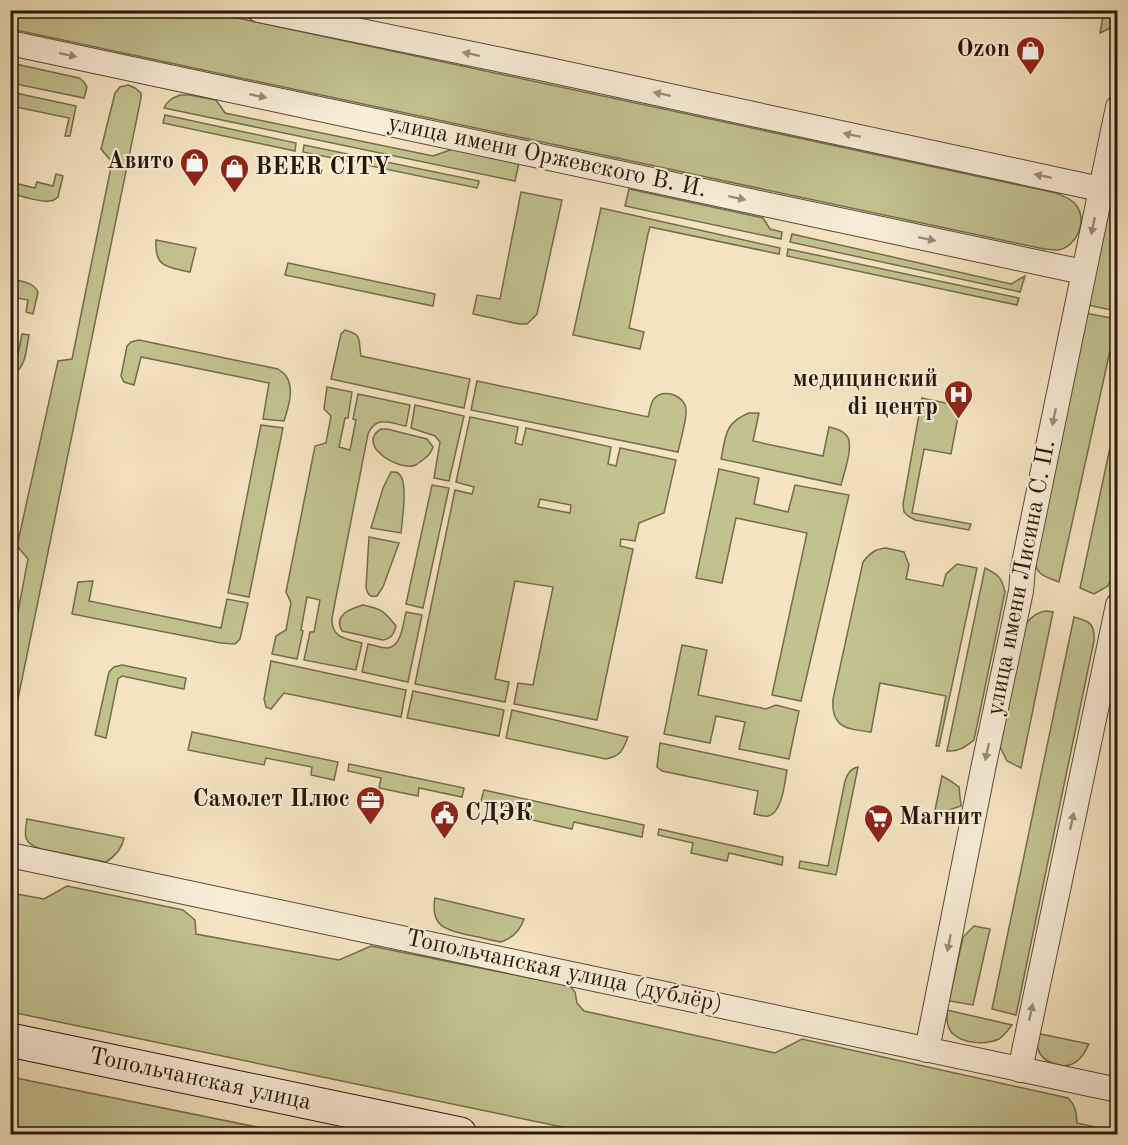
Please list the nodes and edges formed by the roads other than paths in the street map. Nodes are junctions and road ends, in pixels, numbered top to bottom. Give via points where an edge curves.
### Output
1 (259, 10) edge
2 (10, 43) edge
3 (1118, 107) edge
4 (1100, 189) junction
5 (1083, 272) junction
6 (1118, 605) edge
7 (10, 855) edge
8 (10, 1040) edge
9 (927, 1050) junction
10 (1020, 1070) junction
11 (1118, 1090) edge
12 (460, 1134) edge

4 -> 1 street
2 -> 5 street, улица имени Оржевского В. И.
3 - 4 street, улица имени Лисина С. П.
4 -> 5 street, улица имени Лисина С. П.
5 -> 9 street, улица имени Лисина С. П.
10 -> 6 street
7 - 9 street, Топольчанская улица (дублёр)
8 - 12 main road, Топольчанская улица
9 - 10 street, Топольчанская улица (дублёр)
10 - 11 street, Топольчанская улица (дублёр)

